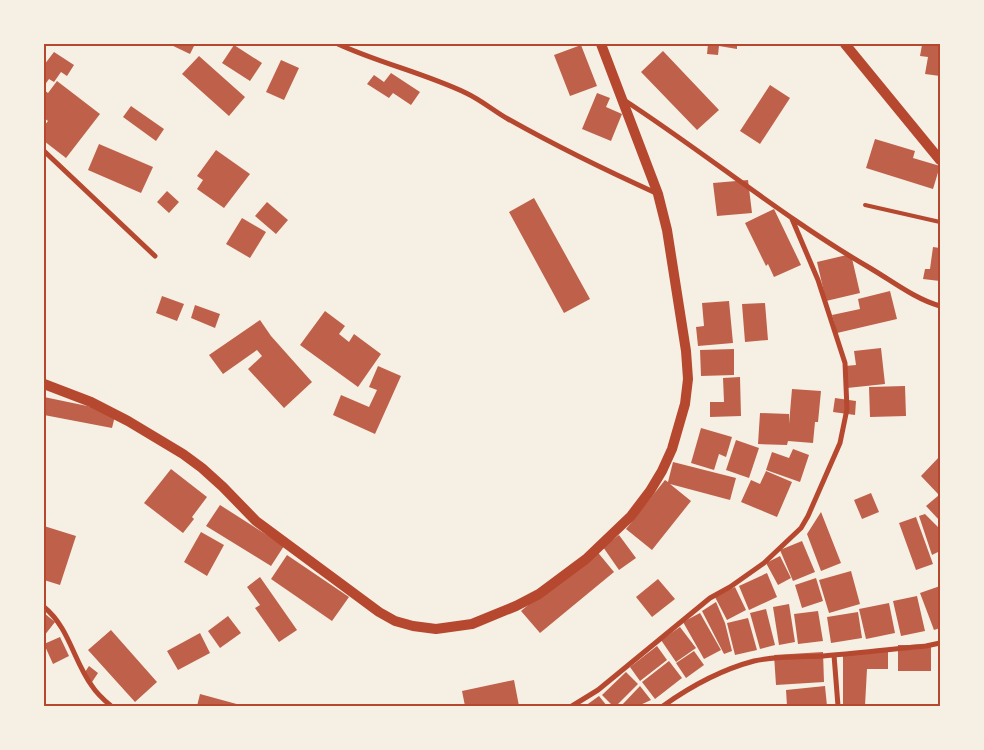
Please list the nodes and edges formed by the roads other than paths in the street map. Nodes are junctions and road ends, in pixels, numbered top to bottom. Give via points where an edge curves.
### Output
1 (338, 44) edge
2 (601, 44) edge
3 (845, 44) edge
4 (622, 98) junction
5 (44, 151) edge
6 (940, 160) edge
7 (658, 194) junction
8 (865, 205) dead end
9 (792, 219) junction
10 (940, 222) edge
11 (155, 256) dead end
12 (940, 306) edge
13 (44, 384) edge
14 (44, 608) edge
15 (940, 643) edge
16 (834, 655) junction
17 (111, 706) edge
18 (572, 706) edge
19 (662, 706) edge
20 (838, 706) edge

1 - 7 street via 468,94 508,119
2 - 4 main road
3 - 6 main road
4 - 7 main road
4 - 9 street
5 - 11 street
7 - 13 main road via 668,230 688,379 685,404 672,449 650,492 631,516 586,559 538,594 472,624 436,629 395,621 256,520 202,468 182,454 98,405
8 - 10 lane
9 - 12 street via 884,276
9 - 18 street via 836,332 847,383 840,443 808,516 801,528 764,563 710,598 598,690
14 - 17 street via 62,627 92,687
15 - 16 street
16 - 19 street via 757,660 729,668 683,691
16 - 20 street

